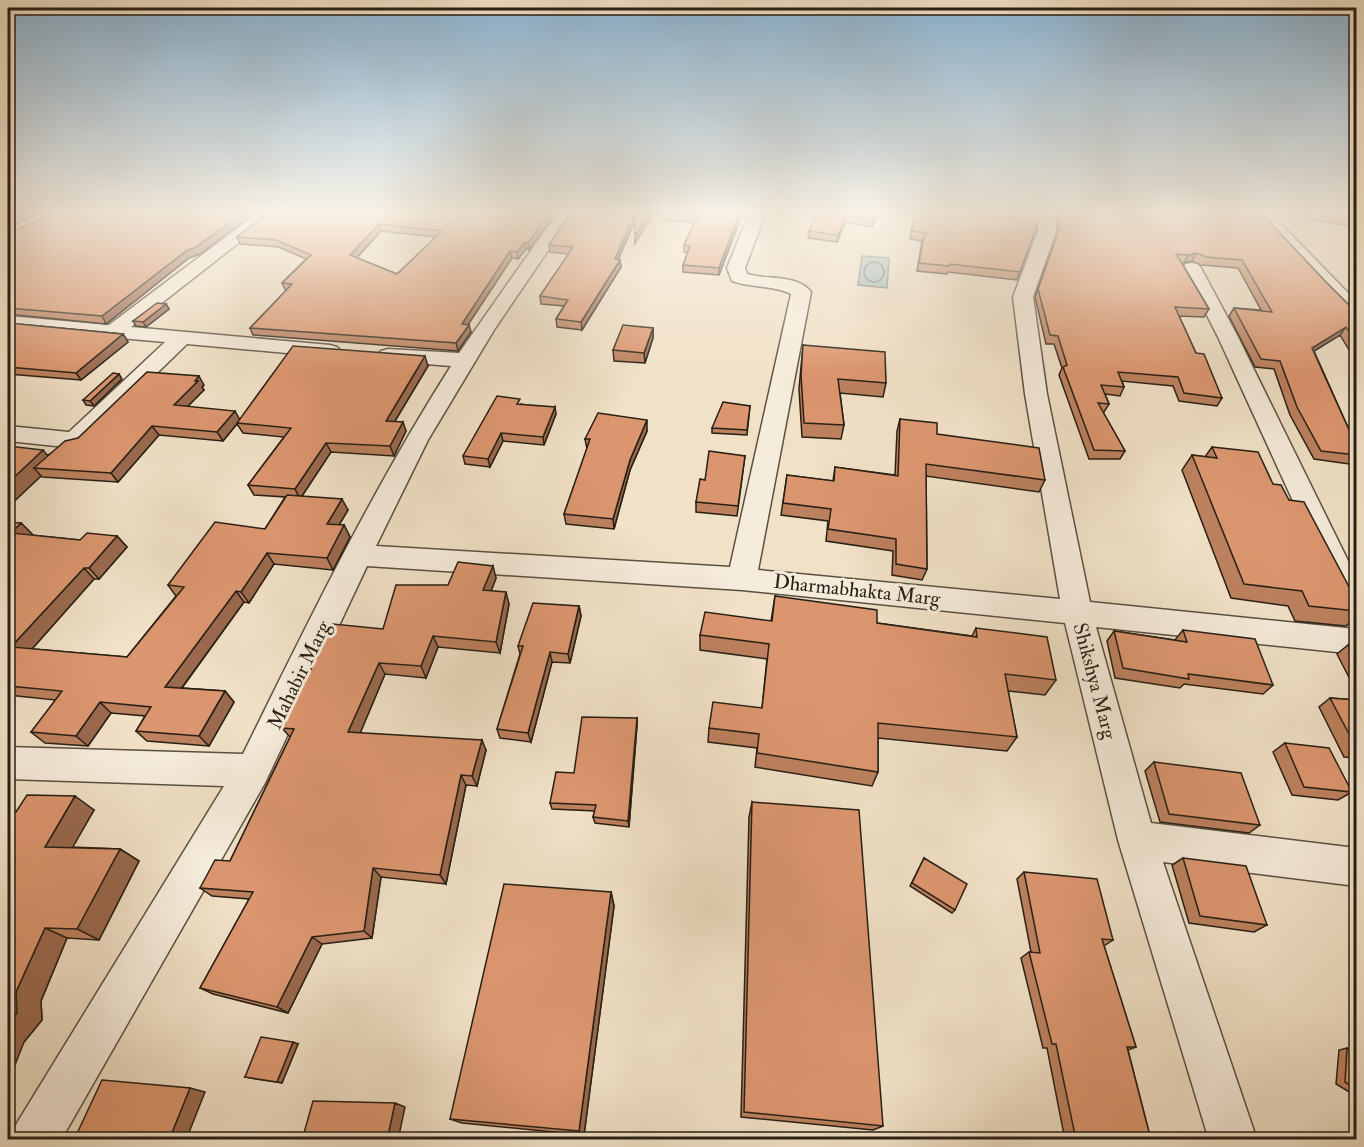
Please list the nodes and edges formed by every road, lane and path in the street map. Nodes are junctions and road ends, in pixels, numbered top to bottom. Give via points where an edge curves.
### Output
1 (197, 266) edge
2 (527, 266) edge
3 (737, 266) edge
4 (1034, 266) edge
5 (1311, 266) edge
6 (1192, 268) edge
7 (1356, 312) edge
8 (8, 322) edge
9 (111, 333) junction
10 (181, 339) junction
11 (349, 352) edge
12 (372, 354) edge
13 (464, 360) junction
14 (8, 434) edge
15 (357, 555) junction
16 (742, 579) junction
17 (1356, 606) edge
18 (1077, 613) junction
19 (1356, 641) edge
20 (8, 763) edge
21 (253, 771) junction
22 (1137, 840) junction
23 (1356, 867) edge
24 (34, 1140) edge
25 (1233, 1140) edge

1 - 9 street
2 - 13 street, Mahabir Marg
3 - 16 street via 739,277 750,282 792,286 801,292
4 - 18 street, Shikshya Marg via 1023,297 1035,394
5 - 7 street
6 - 17 street
8 - 9 street
9 - 10 street
10 - 11 street
10 - 14 street via 75,441
12 - 13 street
13 - 15 street, Mahabir Marg via 416,440
15 - 16 street, Dharmabhakta Marg
15 - 21 street, Mahabir Marg
16 - 18 street, Dharmabhakta Marg
18 - 19 street, Dharmabhakta Marg
18 - 22 street, Shikshya Marg
20 - 21 street
21 - 24 street, Mahabir Marg
22 - 23 street
22 - 25 street, Shikshya Marg

